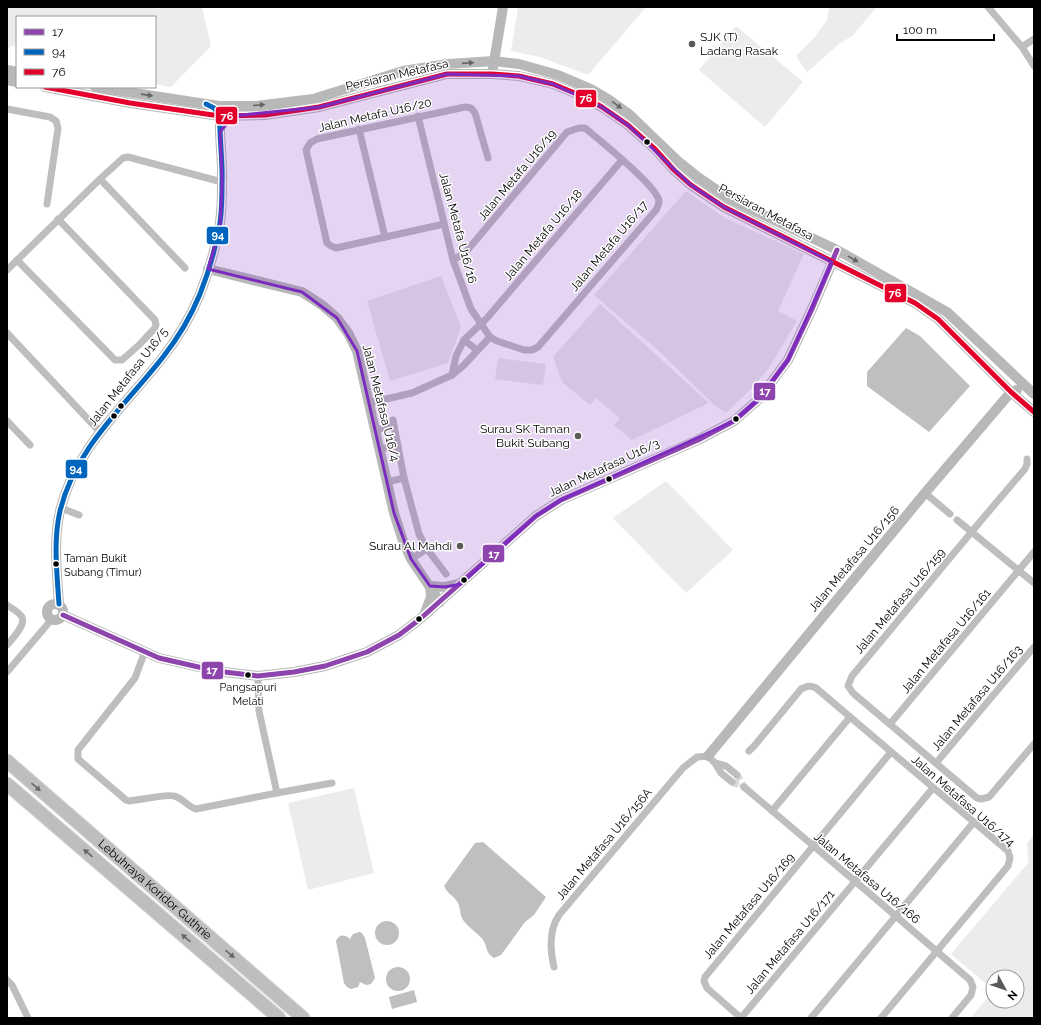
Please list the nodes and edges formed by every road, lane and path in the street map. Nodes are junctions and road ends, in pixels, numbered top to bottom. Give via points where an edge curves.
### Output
1 (503, 7) edge
2 (988, 7) edge
3 (1034, 39) edge
4 (1022, 47) junction
5 (494, 61) junction
6 (1034, 66) edge
7 (492, 74) junction
8 (50, 88) edge
9 (102, 88) edge
10 (206, 104) junction
11 (7, 109) edge
12 (200, 114) junction
13 (220, 116) junction
14 (233, 116) junction
15 (418, 116) junction
16 (360, 129) junction
17 (220, 132) junction
18 (488, 158) dead end
19 (622, 160) junction
20 (100, 179) junction
21 (222, 182) junction
22 (47, 204) dead end
23 (58, 219) junction
24 (444, 224) junction
25 (385, 237) junction
26 (837, 250) junction
27 (17, 260) junction
28 (453, 260) junction
29 (832, 262) junction
30 (185, 268) dead end
31 (208, 269) junction
32 (7, 270) edge
33 (481, 325) junction
34 (7, 333) edge
35 (490, 336) junction
36 (464, 340) junction
37 (538, 347) joint
38 (477, 350) junction
39 (452, 375) junction
40 (1014, 376) junction
41 (1011, 392) junction
42 (1031, 392) edge
43 (369, 403) junction
44 (1034, 412) edge
45 (7, 421) edge
46 (375, 430) junction
47 (100, 432) junction
48 (30, 445) dead end
49 (398, 446) junction
50 (379, 449) junction
51 (1027, 459) dead end
52 (404, 478) junction
53 (386, 482) junction
54 (925, 493) junction
55 (61, 508) junction
56 (950, 514) dead end
57 (79, 515) dead end
58 (957, 520) dead end
59 (971, 532) junction
60 (427, 549) junction
61 (1034, 552) edge
62 (411, 559) junction
63 (1019, 571) junction
64 (446, 574) dead end
65 (461, 584) junction
66 (1034, 584) edge
67 (430, 586) junction
68 (440, 602) junction
69 (58, 604) junction
70 (7, 605) edge
71 (63, 615) junction
72 (423, 617) junction
73 (52, 619) junction
74 (7, 645) edge
75 (1034, 647) edge
76 (144, 651) junction
77 (7, 672) edge
78 (258, 676) junction
79 (850, 717) junction
80 (890, 724) junction
81 (1034, 744) edge
82 (748, 751) dead end
83 (891, 752) junction
84 (711, 759) junction
85 (7, 761) edge
86 (936, 763) junction
87 (737, 775) tunnel mouth
88 (732, 782) tunnel mouth
89 (332, 783) dead end
90 (7, 784) edge
91 (744, 787) dead end
92 (933, 788) junction
93 (277, 793) junction
94 (772, 811) junction
95 (974, 822) junction
96 (813, 846) junction
97 (855, 881) junction
98 (896, 916) junction
99 (937, 952) junction
100 (554, 967) dead end
101 (7, 980) edge
102 (28, 1018) edge
103 (280, 1018) edge
104 (303, 1018) edge
105 (741, 1018) edge
106 (811, 1018) edge
107 (881, 1018) edge
108 (952, 1018) edge

1 - 5 street
2 - 4 street
3 - 4 street
4 - 6 street
5 - 7 street
10 -> 5 street, Persiaran Metafasa via 256,106 312,99 403,71 448,64
5 -> 26 street, Persiaran Metafasa via 519,64 558,75 590,89 629,114 679,162 730,199
7 - 14 street, Persiaran Metafasa via 447,74 319,107 265,115
7 - 29 street, Persiaran Metafasa via 518,76 553,84 602,107 628,125 691,185 724,207
8 - 12 street, Persiaran Metafasa
9 -> 10 street, Persiaran Metafasa
10 - 13 street via 217,110
11 - 22 street via 50,117 56,121 58,128
12 - 13 street, Persiaran Metafasa
12 - 17 street
13 - 14 street, Persiaran Metafasa
13 - 17 street, Jalan Metafasa U16/5
14 - 17 street
15 - 16 street, Jalan Metafa U16/20
15 - 18 street, Jalan Metafa U16/20 via 471,108 475,113
15 - 24 street, Jalan Metafa U16/16
16 - 25 street
16 - 25 street, Jalan Metafa U16/20 via 317,139 310,143 306,150 327,243 336,248
17 - 21 street, Jalan Metafasa U16/5
19 - 28 street, Jalan Metafa U16/19 via 585,128 568,132 465,253
19 - 33 street, Jalan Metafa U16/18
19 - 37 street, Jalan Metafa U16/17 via 655,193 659,201 656,210
20 - 21 street via 123,158 128,157
20 - 23 street
20 - 30 street
21 - 31 street, Jalan Metafasa U16/5 via 220,227
23 - 27 street
23 - 27 street via 155,320 155,328 122,360 115,360
24 - 25 street, Jalan Metafa U16/20
24 - 28 street, Jalan Metafa U16/16
26 - 29 street, Jalan Metafasa U16/3
26 -> 40 street, Persiaran Metafasa via 947,312
27 - 32 street
28 - 33 street, Jalan Metafa U16/16 via 471,309
29 - 41 street, Persiaran Metafasa via 880,284 932,315
29 - 65 street, Jalan Metafasa U16/3 via 788,360 759,399 734,421 698,440 561,500 536,516
31 - 43 street, Jalan Metafasa U16/4 via 302,292 322,305 337,318 357,351
31 - 47 street, Jalan Metafasa U16/5 via 200,294 175,340
33 - 35 street, Jalan Metafa U16/16
33 - 36 street, Jalan Metafa U16/18
34 - 47 street
35 - 37 street, Jalan Metafa U16/16 via 524,350
35 - 38 street
36 - 38 street
36 - 39 street via 456,356
38 - 39 street via 464,366
39 - 43 street via 412,394
40 - 41 street
40 - 42 street, Persiaran Metafasa
41 - 42 street via 1019,389
41 - 44 street, Persiaran Metafasa
41 - 54 street, Jalan Metafasa U16/156
43 - 46 street, Jalan Metafasa U16/4
45 - 48 street
46 - 49 street, Jalan Metafasa U16/4 via 393,423
46 - 50 street, Jalan Metafasa U16/4
47 - 55 street, Jalan Metafasa U16/5 via 82,457 70,480
49 - 50 street
49 - 52 street, Jalan Metafasa U16/4
50 - 53 street, Jalan Metafasa U16/4
51 - 59 street, Jalan Metafasa U16/159 via 1025,469
52 - 53 street
52 - 60 street, Jalan Metafasa U16/4 via 419,534
53 - 62 street, Jalan Metafasa U16/4 via 403,541
54 - 56 street
54 - 84 street, Jalan Metafasa U16/156
55 - 57 street
55 - 69 street, Jalan Metafasa U16/5 via 55,539
58 - 59 street
59 - 63 street
59 - 80 street, Jalan Metafasa U16/159 via 852,676 848,686 852,693
60 - 62 street
60 - 64 street, Jalan Metafasa U16/4
61 - 63 street, Jalan Metafasa U16/161
62 - 67 street, Jalan Metafasa U16/4
63 - 66 street
63 - 80 street, Jalan Metafasa U16/161
65 - 67 street via 446,588
65 - 68 street, Jalan Metafasa U16/3
67 - 68 street, Jalan Metafasa U16/4
67 - 72 street via 430,597
68 - 72 street, Jalan Metafasa U16/3
69 - 71 street via 63,609
69 - 73 street via 52,604 48,609 48,615
70 - 74 street via 22,616 23,620 22,626
71 - 73 street via 58,620
71 - 76 street, Jalan Metafasa U16/3
72 - 78 street, Jalan Metafasa U16/3 via 399,635 367,652 325,666
73 - 77 street
75 - 86 street, Jalan Metafasa U16/163
76 - 78 street, Jalan Metafasa U16/3 via 160,658 216,671
76 - 93 street via 135,678 78,750 78,759 129,802 173,796 196,809
78 - 93 street via 259,711
79 - 82 street, Jalan Metafasa U16/174 via 809,685 801,689
79 - 83 street, Jalan Metafasa U16/174
79 - 94 street
80 - 86 street
81 - 86 street via 989,797 981,799 972,795
83 - 92 street, Jalan Metafasa U16/174
83 - 96 street, Jalan Metafasa U16/169
84 - 87 street
84 - 88 street via 721,773
84 - 100 street, Jalan Metafasa U16/156A via 697,757 683,768 559,915 552,934
85 -> 104 highway, Lebuhraya Koridor Guthrie
89 - 93 street
103 -> 90 highway, Lebuhraya Koridor Guthrie
91 - 94 street, Jalan Metafasa U16/166
92 - 95 street, Jalan Metafasa U16/174
92 - 97 street, Jalan Metafasa U16/171
94 - 96 street, Jalan Metafasa U16/166
95 - 98 street
95 - 99 street, Jalan Metafasa U16/174 via 1008,852 1008,866
96 - 97 street, Jalan Metafasa U16/166
96 - 105 street, Jalan Metafasa U16/169 via 708,972 704,981 707,988
97 - 98 street, Jalan Metafasa U16/166
97 - 105 street, Jalan Metafasa U16/171
98 - 99 street, Jalan Metafasa U16/166
98 - 106 street
99 - 107 street, Jalan Metafasa U16/174
99 - 108 street, Jalan Metafasa U16/166 via 970,980 973,987 971,995
101 - 102 street

